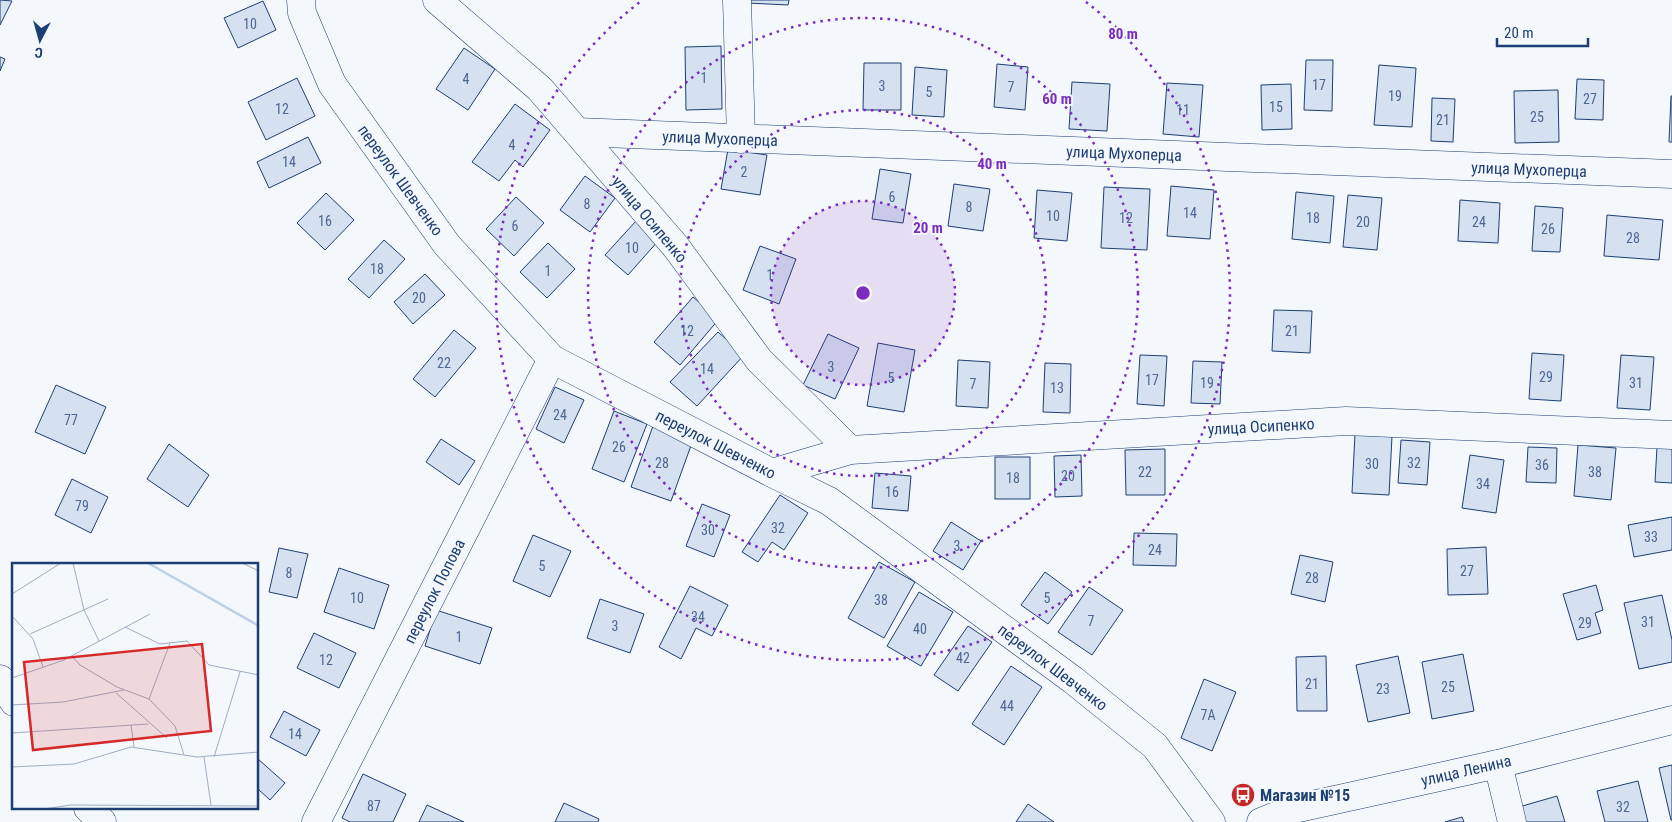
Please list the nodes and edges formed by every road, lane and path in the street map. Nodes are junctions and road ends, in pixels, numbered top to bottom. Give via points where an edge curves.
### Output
1 (301, 0) edge
2 (437, 0) edge
3 (737, 0) edge
4 (577, 132) junction
5 (742, 139) junction
6 (1672, 174) edge
7 (552, 359) junction
8 (1672, 435) edge
9 (850, 450) junction
10 (772, 473) junction
11 (0, 679) edge
12 (12, 699) edge
13 (1672, 720) edge
14 (1498, 764) junction
15 (90, 810) edge
16 (102, 822) edge
17 (316, 822) edge
18 (1210, 822) edge
19 (1261, 822) edge
20 (1512, 822) edge

1 - 7 street, переулок Шевченко via 302,13 332,84 447,245
2 - 4 street, улица Осипенко via 540,89
3 - 5 street
4 - 5 street, улица Мухоперца
4 - 9 street, улица Осипенко via 676,247 759,360
5 - 6 street, улица Мухоперца
7 - 10 street, переулок Шевченко
7 - 17 street, переулок Попова
8 - 9 street, улица Осипенко via 1346,421
9 - 10 street, улица Осипенко
10 - 18 street, переулок Шевченко via 829,501 1074,680 1156,746
11 - 12 street
13 - 14 street, улица Ленина
14 - 19 street, улица Ленина via 1294,808
14 - 20 street
15 - 16 street

